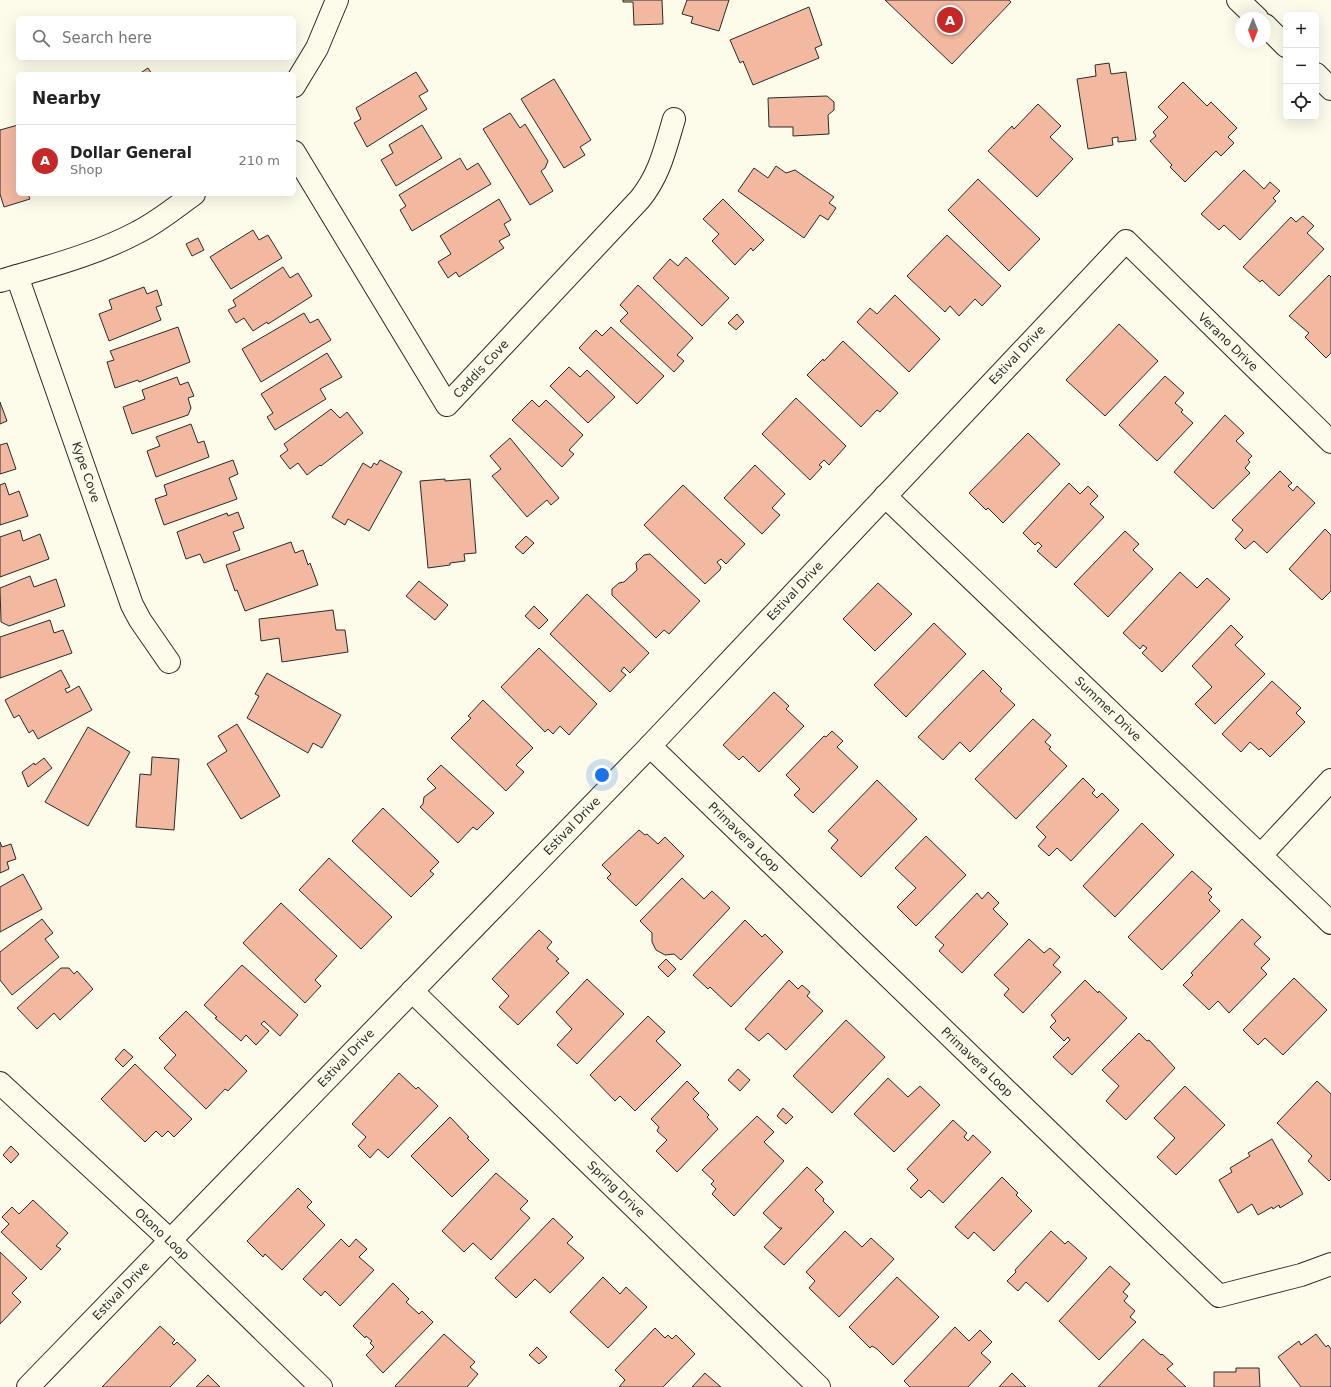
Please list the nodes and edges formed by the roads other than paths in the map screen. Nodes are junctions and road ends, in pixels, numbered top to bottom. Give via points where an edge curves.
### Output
1 (336, 0) edge
2 (1271, 32) edge
3 (1283, 43) edge
4 (1319, 77) edge
5 (296, 83) edge
6 (1331, 89) edge
7 (674, 119) dead end
8 (296, 155) edge
9 (191, 196) edge
10 (1126, 241) joint
11 (8, 278) edge
12 (1331, 442) edge
13 (884, 496) junction
14 (169, 662) dead end
15 (650, 746) junction
16 (1331, 780) edge
17 (1260, 855) junction
18 (1331, 923) edge
19 (412, 991) junction
20 (0, 1083) edge
21 (170, 1240) junction
22 (1331, 1264) edge
23 (28, 1387) edge
24 (321, 1387) edge
25 (819, 1387) edge

1 - 5 street via 316,48
2 - 3 street
4 - 6 street
7 - 8 street, Caddis Cove via 652,184 447,405
9 - 11 street via 139,232 109,246 78,258
10 - 12 street, Verano Drive
10 - 13 street, Estival Drive
11 - 14 street, Kype Cove via 132,605
13 - 15 street, Estival Drive
13 - 17 street, Summer Drive
15 - 19 street, Estival Drive
15 - 22 street, Primavera Loop via 1219,1296 1301,1275
16 - 17 street
17 - 18 street, Summer Drive
19 - 21 street, Estival Drive
19 - 25 street, Spring Drive
20 - 21 street, Otono Loop
21 - 23 street, Estival Drive
21 - 24 street, Otono Loop

